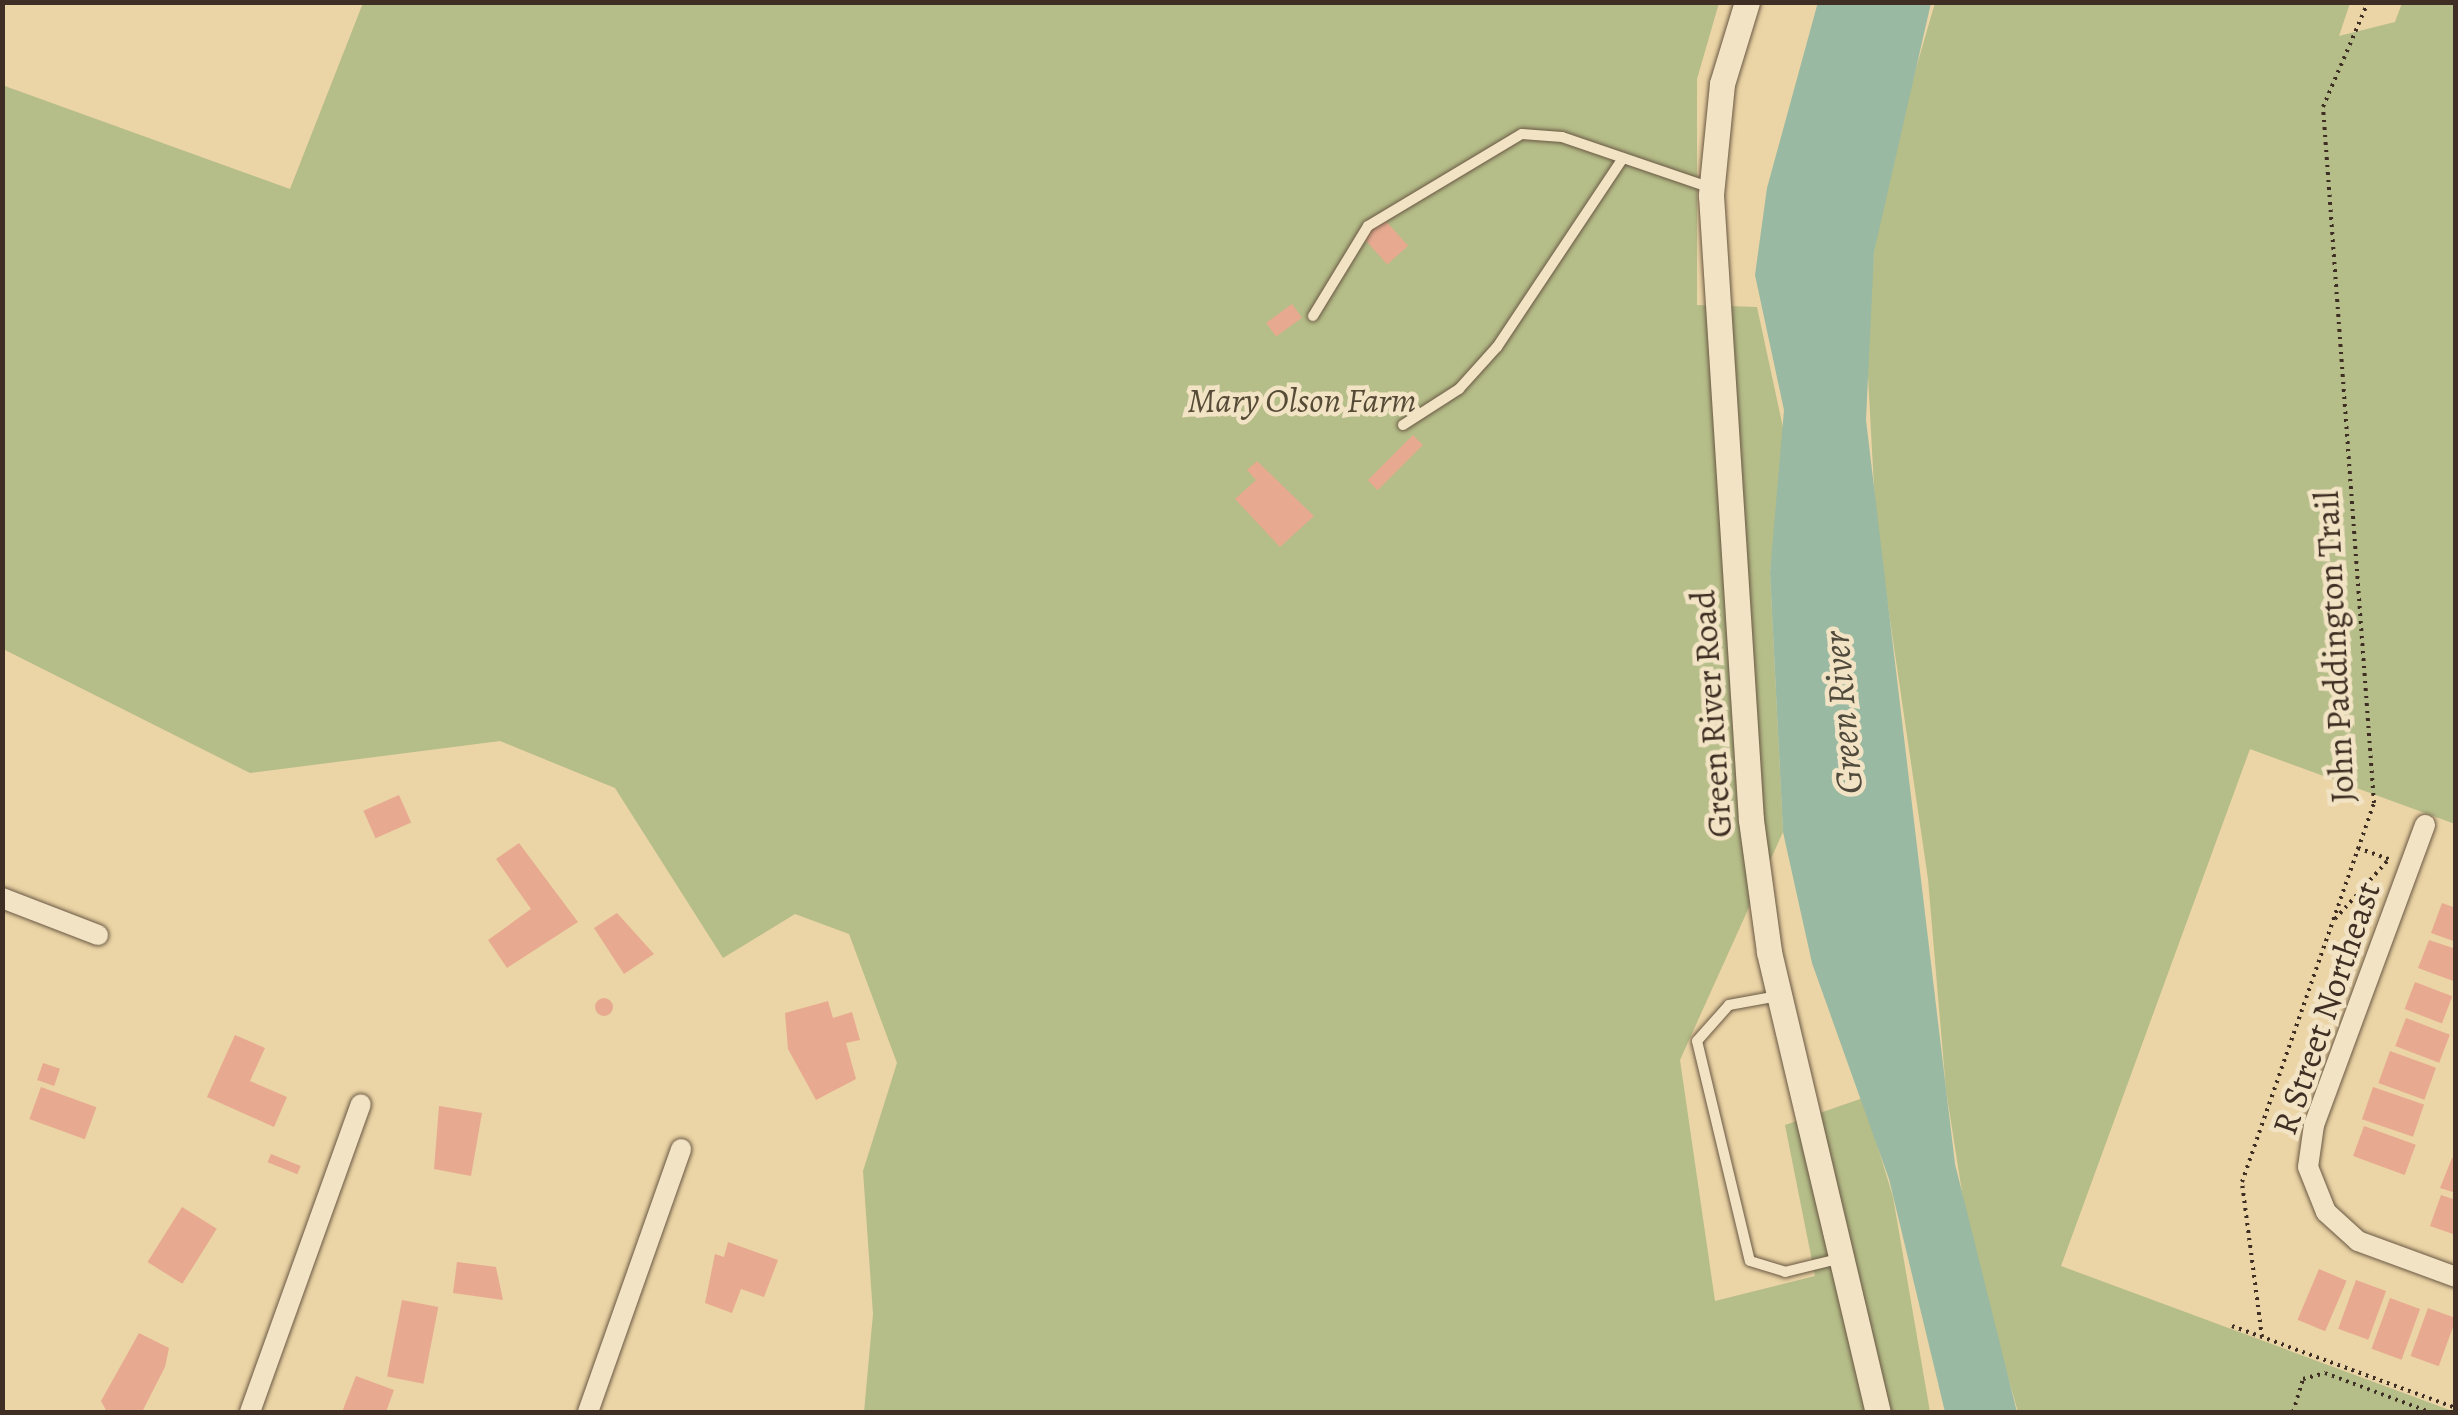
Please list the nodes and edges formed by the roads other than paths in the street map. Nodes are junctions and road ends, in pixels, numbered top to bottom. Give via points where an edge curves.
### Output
1 (1748, 2) edge
2 (1623, 158) junction
3 (1712, 188) junction
4 (1314, 316) dead end
5 (1403, 426) dead end
6 (2425, 825) dead end
7 (2, 898) edge
8 (98, 935) dead end
9 (1779, 996) junction
10 (360, 1104) dead end
11 (682, 1149) dead end
12 (1845, 1258) junction
13 (2456, 1277) edge
14 (250, 1412) edge
15 (588, 1412) edge
16 (1878, 1412) edge

1 - 3 street, Green River Road via 1722,84
2 - 3 lane
2 - 4 lane via 1522,134 1368,226
2 - 5 lane via 1497,347 1458,388
3 - 9 street, Green River Road via 1751,820
6 - 13 street, R Street Northeast via 2399,863 2310,1140 2313,1188 2326,1212 2358,1242
7 - 8 street
9 - 12 street, Green River Road
9 - 12 lane via 1728,1005 1696,1040 1750,1260 1784,1272
10 - 14 street
11 - 15 street
12 - 16 street, Green River Road

